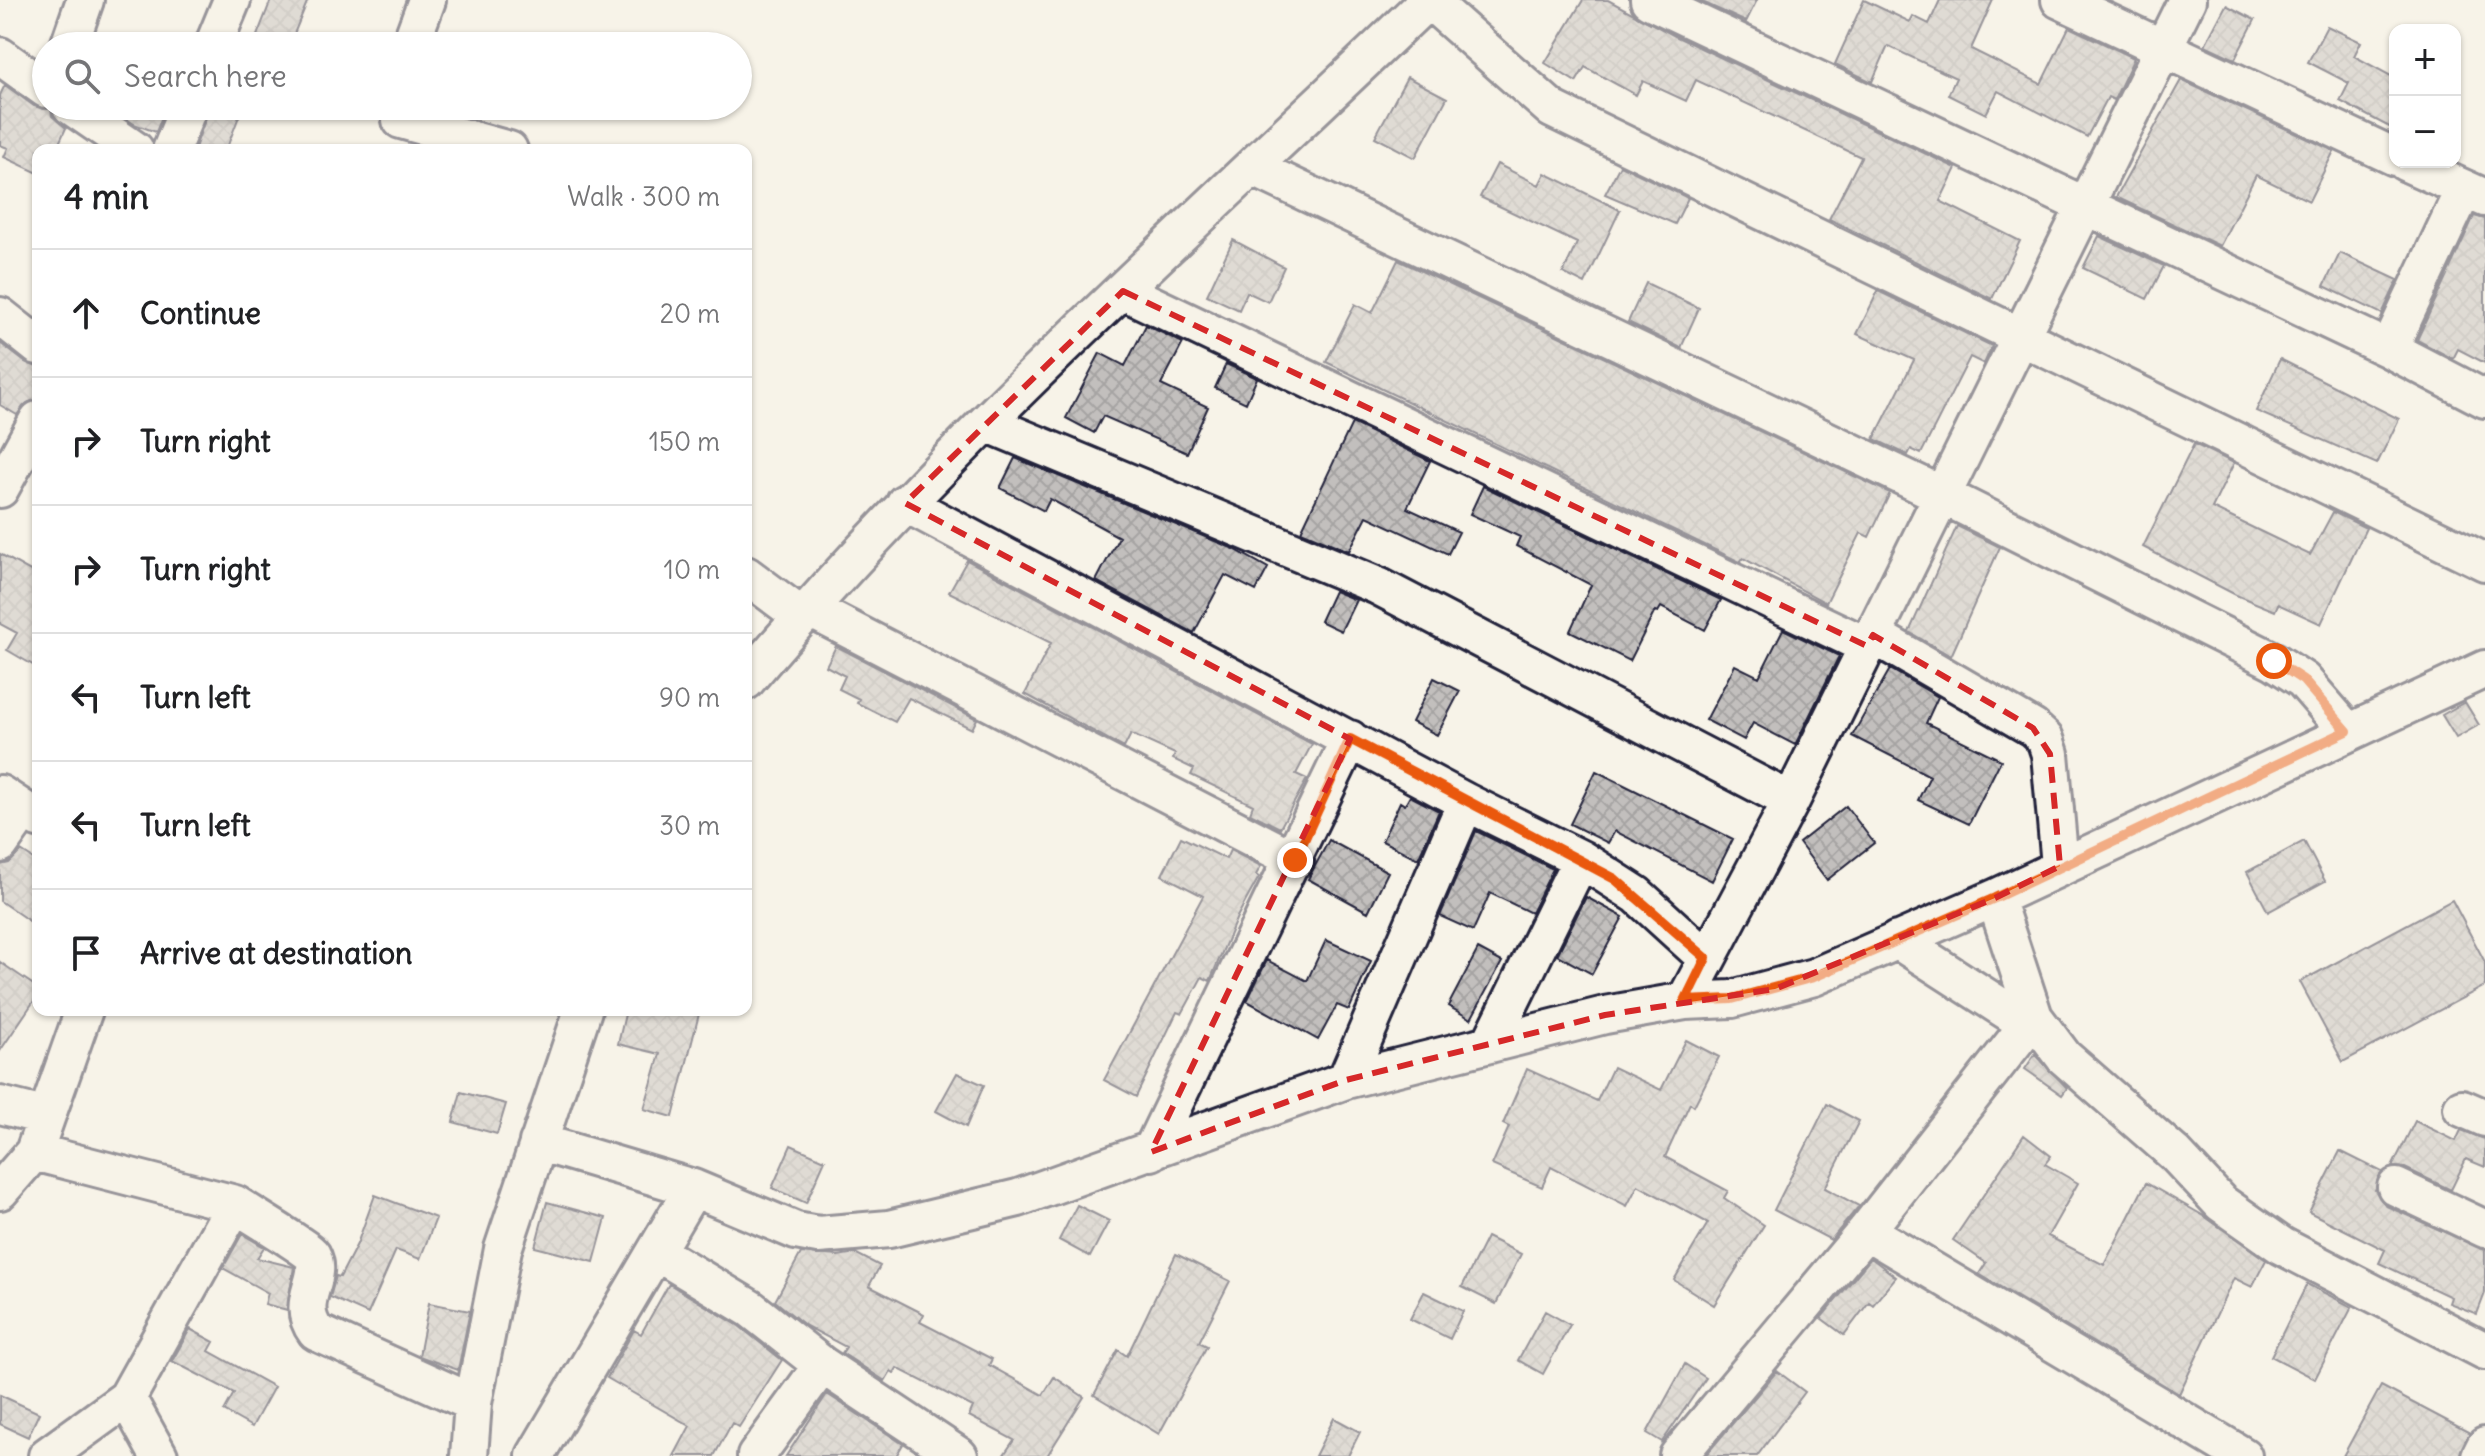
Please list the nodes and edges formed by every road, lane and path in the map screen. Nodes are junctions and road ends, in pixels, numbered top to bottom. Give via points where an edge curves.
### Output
1 (85, 0) edge
2 (232, 0) edge
3 (427, 0) edge
4 (1429, 0) edge
5 (1649, 0) edge
6 (2060, 0) edge
7 (2187, 0) edge
8 (74, 32) edge
9 (219, 32) edge
10 (415, 32) edge
11 (2162, 51) junction
12 (0, 56) edge
13 (32, 79) edge
14 (91, 120) edge
15 (183, 120) edge
16 (401, 125) edge
17 (126, 144) edge
18 (173, 144) edge
19 (483, 144) edge
20 (2389, 154) edge
21 (1254, 168) junction
22 (2418, 168) edge
23 (2475, 194) edge
24 (2086, 206) junction
25 (1123, 291) junction
26 (0, 316) edge
27 (2023, 335) junction
28 (32, 341) edge
29 (2389, 349) junction
30 (2485, 399) edge
31 (986, 423) junction
32 (32, 431) edge
33 (0, 489) edge
34 (1942, 495) junction
35 (905, 503) junction
36 (2485, 562) edge
37 (752, 579) edge
38 (805, 612) junction
39 (1870, 640) junction
40 (2485, 669) edge
41 (752, 674) edge
42 (2347, 731) junction
43 (1350, 739) junction
44 (1791, 801) junction
45 (1466, 802) junction
46 (21, 808) edge
47 (0, 844) edge
48 (1581, 859) junction
49 (1295, 860) junction
50 (2060, 866) junction
51 (1995, 898) junction
52 (1897, 940) junction
53 (1706, 958) junction
54 (1685, 1001) junction
55 (82, 1016) edge
56 (581, 1016) edge
57 (2031, 1021) junction
58 (1490, 1044) junction
59 (1346, 1080) junction
60 (0, 1105) edge
61 (44, 1116) junction
62 (538, 1142) junction
63 (34, 1152) junction
64 (1151, 1152) junction
65 (1, 1186) edge
66 (2396, 1187) dead end
67 (693, 1188) junction
68 (235, 1204) junction
69 (2485, 1229) edge
70 (1866, 1231) junction
71 (658, 1253) junction
72 (2485, 1351) edge
73 (822, 1365) junction
74 (127, 1398) junction
75 (473, 1403) junction
76 (2485, 1446) edge
77 (47, 1456) edge
78 (159, 1456) edge
79 (469, 1456) edge
80 (535, 1456) edge
81 (756, 1456) edge
82 (959, 1456) edge
83 (1678, 1456) edge
84 (2243, 1456) edge
85 (2480, 1456) edge

1 - 8 street
2 - 9 street
3 - 10 street
4 - 21 street
4 - 27 street via 1552,109
5 - 24 street
6 - 11 street
7 - 11 street
11 - 20 street
11 - 24 street
12 - 13 street
14 - 17 street
15 - 18 street
16 - 19 street
21 - 25 street
21 - 34 street
22 - 23 street
23 - 29 street
24 - 27 street
24 - 29 street
25 - 31 street
25 - 39 street
26 - 28 street
27 - 34 street
27 - 36 street
29 - 30 street
31 - 35 street
31 - 44 street via 1378,586
32 - 33 street
34 - 39 street
34 - 42 street via 2289,669
35 - 38 street
35 - 43 street
37 - 38 street
38 - 41 street
38 - 49 street
39 - 44 street
39 - 50 street via 2045,739
40 - 42 street
42 - 50 street
43 - 45 street
43 - 49 street
44 - 53 street
45 - 48 street
45 - 59 street
46 - 47 street
48 - 53 street via 1637,895
48 - 58 street
49 - 64 street
50 - 51 street
51 - 52 street
51 - 57 street
52 - 54 street via 1775,989 1732,999
52 - 57 street
53 - 54 street
54 - 58 street
55 - 61 street
56 - 62 street
57 - 70 street
57 - 72 street via 2093,1085 2256,1231
58 - 59 street
59 - 64 street
60 - 61 street
61 - 63 street
62 - 67 street
62 - 75 street via 503,1249
63 - 65 street
63 - 68 street
64 - 67 street via 940,1219 840,1234 796,1231
66 - 69 street
67 - 71 street
68 - 74 street
68 - 75 street via 312,1254 315,1264 305,1309 316,1332
70 - 83 street
70 - 84 street
71 - 73 street via 751,1309
71 - 80 street
73 - 81 street
73 - 82 street
74 - 77 street
74 - 78 street
75 - 79 street
76 - 85 street

